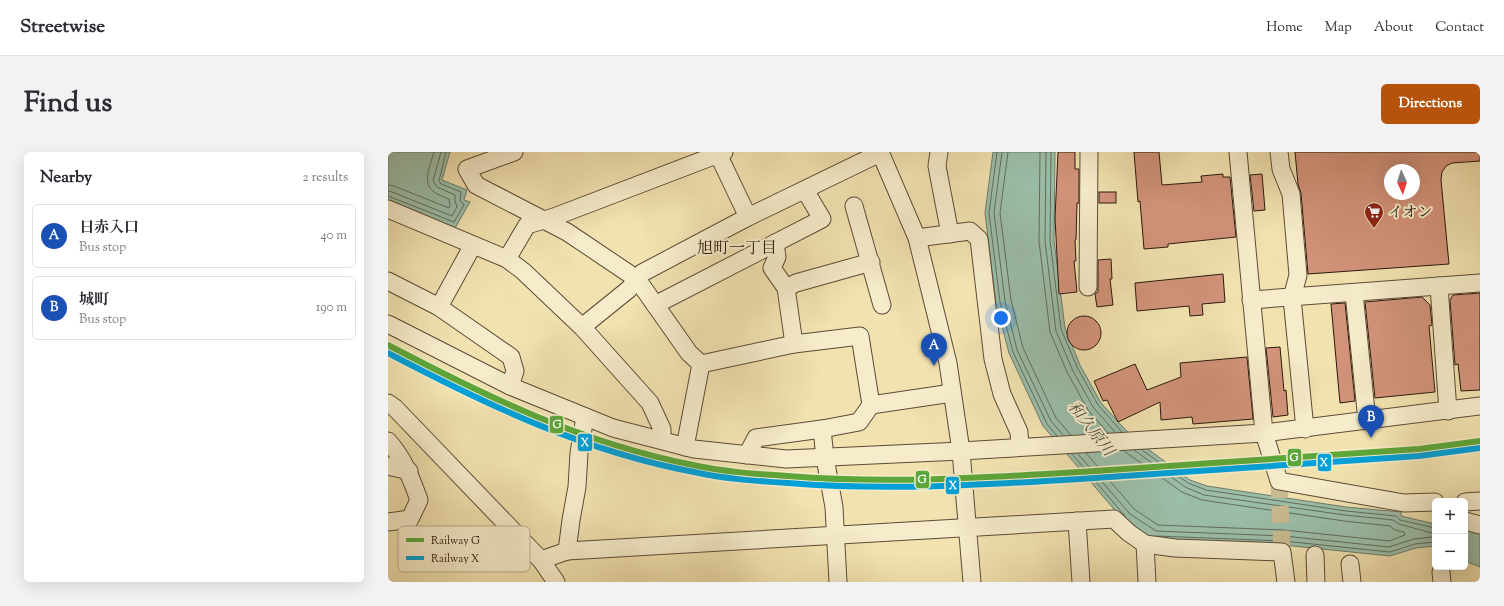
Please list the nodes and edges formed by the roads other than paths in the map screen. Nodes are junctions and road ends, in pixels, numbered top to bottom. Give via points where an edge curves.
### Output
1 (939, 152) edge
2 (1089, 152) edge
3 (1238, 152) edge
4 (1279, 152) edge
5 (509, 153) edge
6 (720, 153) edge
7 (880, 153) edge
8 (805, 190) junction
9 (854, 206) dead end
10 (388, 209) edge
11 (748, 218) junction
12 (542, 219) junction
13 (950, 234) junction
14 (917, 238) junction
15 (775, 243) junction
16 (474, 245) junction
17 (507, 259) junction
18 (871, 262) junction
19 (637, 279) junction
20 (388, 282) edge
21 (1480, 283) edge
22 (1439, 286) junction
23 (1088, 287) dead end
24 (786, 288) junction
25 (1354, 293) junction
26 (1292, 298) junction
27 (1251, 300) junction
28 (655, 305) junction
29 (882, 305) dead end
30 (440, 307) junction
31 (388, 324) edge
32 (582, 327) junction
33 (794, 344) junction
34 (700, 364) junction
35 (510, 386) junction
36 (952, 393) junction
37 (388, 403) edge
38 (871, 405) junction
39 (1480, 406) edge
40 (1448, 411) junction
41 (585, 417) junction
42 (1367, 421) junction
43 (822, 429) junction
44 (1305, 429) junction
45 (1264, 433) junction
46 (662, 440) junction
47 (388, 441) edge
48 (686, 447) junction
49 (1020, 447) junction
50 (961, 451) junction
51 (746, 455) junction
52 (825, 458) junction
53 (388, 466) edge
54 (409, 471) junction
55 (1480, 501) edge
56 (1432, 502) edge
57 (1468, 502) edge
58 (1404, 503) junction
59 (1432, 513) edge
60 (1077, 521) junction
61 (388, 522) edge
62 (1468, 522) edge
63 (1480, 525) edge
64 (508, 526) edge
65 (968, 527) junction
66 (836, 535) junction
67 (1145, 544) junction
68 (530, 549) edge
69 (567, 551) junction
70 (1314, 555) dead end
71 (541, 560) junction
72 (1350, 564) dead end
73 (556, 582) edge
74 (838, 582) edge
75 (972, 582) edge
76 (1081, 582) edge
77 (1146, 582) edge
78 (1286, 582) edge
79 (1316, 582) edge
80 (1352, 582) edge

1 - 13 street via 937,166
2 - 23 street
3 - 27 street
4 - 26 street via 1281,169 1291,194 1298,275
5 - 12 street via 467,169 476,185
6 - 11 street
6 - 12 street
7 - 8 street
7 - 14 street
8 - 11 street
8 - 15 street via 822,219
9 - 18 street
10 - 16 street
11 - 19 street via 642,273
12 - 17 street via 527,225
12 - 19 street via 567,232
13 - 14 street
13 - 49 street via 970,231 979,239 992,359 1002,394 1019,432
14 - 36 street via 948,363
15 - 24 street via 777,257 772,268
15 - 28 street
16 - 17 street
16 - 30 street
17 - 32 street
18 - 24 street
18 - 29 street
19 - 28 street
19 - 32 street via 629,289
20 - 30 street
21 - 22 street
22 - 25 street
22 - 40 street
24 - 33 street
25 - 26 street
25 - 42 street
26 - 27 street
26 - 44 street
27 - 45 street
28 - 34 street via 689,353
30 - 35 street via 511,357 515,372
31 - 35 street
32 - 46 street via 650,403 662,429
33 - 34 street
33 - 38 street via 860,336
34 - 48 street
35 - 41 street
36 - 38 street
36 - 50 street
37 - 64 street
38 - 43 street via 859,422
39 - 40 street
40 - 42 street
41 - 46 street via 613,428
41 - 69 street
42 - 44 street
43 - 51 street via 756,438
43 - 52 street
44 - 45 street
45 - 49 street
45 - 58 street via 1279,481
46 - 48 street
47 - 54 street
48 - 51 street
49 - 50 street
50 - 52 street
50 - 65 street
51 - 52 street via 786,459
52 - 66 street
53 - 54 street
54 - 61 street via 419,500 410,520
55 - 57 street
56 - 58 street
58 - 59 street via 1408,508
60 - 65 street
60 - 67 street via 1114,519
60 - 76 street
62 - 63 street
65 - 66 street
65 - 75 street
66 - 69 street
66 - 74 street
67 - 77 street
67 - 78 street via 1176,548 1282,552
68 - 71 street
69 - 71 street
70 - 79 street
71 - 73 street
72 - 80 street

